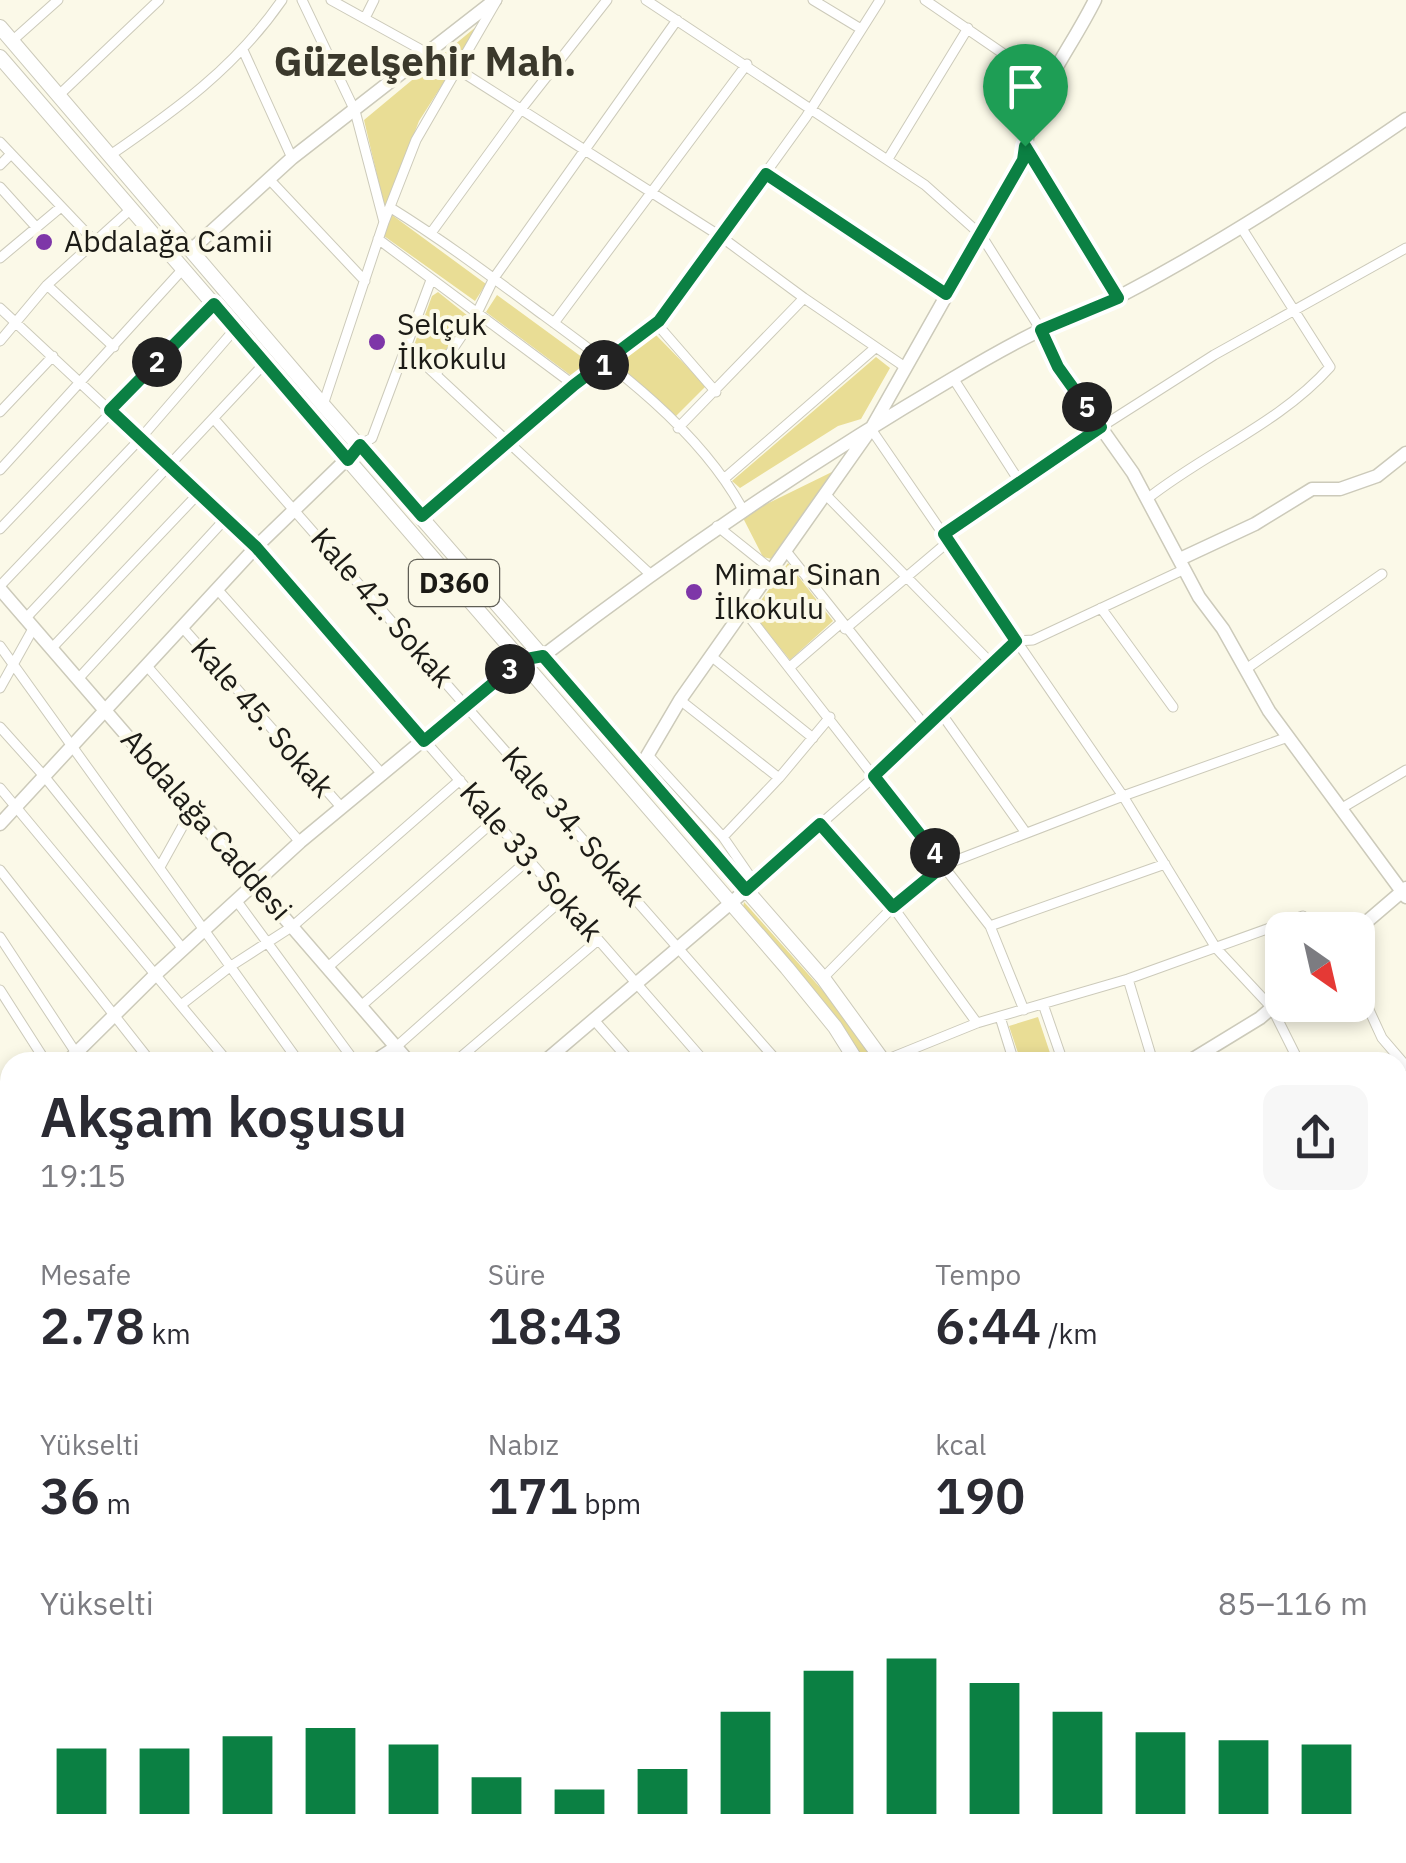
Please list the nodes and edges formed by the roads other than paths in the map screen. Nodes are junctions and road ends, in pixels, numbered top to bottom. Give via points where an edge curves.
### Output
1 (58, 0) edge
2 (138, 0) edge
3 (159, 0) edge
4 (282, 0) edge
5 (302, 0) edge
6 (331, 0) edge
7 (374, 0) edge
8 (496, 0) edge
9 (607, 0) edge
10 (646, 0) edge
11 (813, 0) edge
12 (880, 0) edge
13 (925, 0) edge
14 (1095, 0) edge
15 (147, 13) junction
16 (364, 18) junction
17 (677, 20) junction
18 (0, 27) edge
19 (968, 28) junction
20 (861, 30) junction
21 (12, 42) junction
22 (243, 50) junction
23 (427, 53) junction
24 (0, 57) edge
25 (747, 64) junction
26 (459, 70) junction
27 (1046, 82) junction
28 (58, 96) junction
29 (812, 107) junction
30 (522, 108) junction
31 (355, 111) junction
32 (1406, 118) edge
33 (0, 142) edge
34 (1025, 146) junction
35 (585, 152) junction
36 (12, 154) junction
37 (109, 156) junction
38 (292, 158) junction
39 (888, 159) junction
40 (0, 165) edge
41 (766, 174) junction
42 (269, 179) junction
43 (0, 187) edge
44 (650, 192) junction
45 (60, 207) junction
46 (392, 208) junction
47 (131, 209) junction
48 (384, 222) junction
49 (1241, 227) junction
50 (36, 228) junction
51 (430, 232) junction
52 (981, 235) junction
53 (720, 236) junction
54 (378, 240) junction
55 (96, 243) junction
56 (1406, 248) edge
57 (190, 250) junction
58 (0, 258) edge
59 (182, 270) junction
60 (494, 278) junction
61 (431, 280) junction
62 (364, 281) junction
63 (47, 285) junction
64 (946, 294) junction
65 (804, 298) junction
66 (1118, 298) junction
67 (214, 304) junction
68 (0, 308) edge
69 (1293, 310) junction
70 (477, 313) junction
71 (15, 323) junction
72 (554, 323) junction
73 (656, 323) junction
74 (235, 329) junction
75 (1041, 330) junction
76 (0, 341) edge
77 (114, 347) junction
78 (407, 348) junction
79 (874, 348) junction
80 (52, 356) junction
81 (608, 362) junction
82 (264, 363) junction
83 (904, 367) junction
84 (436, 374) junction
85 (953, 378) junction
86 (80, 384) junction
87 (574, 385) junction
88 (716, 392) junction
89 (323, 404) junction
90 (110, 410) junction
91 (0, 412) edge
92 (214, 419) junction
93 (1101, 427) junction
94 (678, 428) junction
95 (871, 429) junction
96 (140, 439) junction
97 (508, 441) junction
98 (360, 445) junction
99 (1406, 454) edge
100 (348, 460) junction
101 (171, 466) junction
102 (0, 470) edge
103 (725, 478) junction
104 (1021, 484) junction
105 (199, 493) junction
106 (826, 495) junction
107 (1146, 499) junction
108 (742, 508) junction
109 (296, 511) junction
110 (422, 516) junction
111 (227, 517) junction
112 (717, 526) junction
113 (0, 529) edge
114 (946, 538) junction
115 (256, 547) junction
116 (786, 552) junction
117 (1183, 564) junction
118 (772, 570) junction
119 (650, 574) junction
120 (1382, 574) dead end
121 (906, 577) junction
122 (0, 588) edge
123 (217, 589) junction
124 (1102, 608) junction
125 (744, 610) junction
126 (30, 623) junction
127 (843, 626) junction
128 (182, 628) junction
129 (1016, 641) junction
130 (0, 646) edge
131 (52, 648) junction
132 (543, 656) junction
133 (711, 656) junction
134 (521, 660) junction
135 (12, 663) junction
136 (992, 664) junction
137 (146, 665) junction
138 (790, 666) junction
139 (1246, 669) junction
140 (79, 678) junction
141 (0, 688) edge
142 (680, 700) junction
143 (467, 706) junction
144 (1173, 707) dead end
145 (106, 709) junction
146 (940, 712) junction
147 (830, 717) junction
148 (926, 726) junction
149 (0, 727) edge
150 (1288, 737) junction
151 (813, 738) junction
152 (424, 741) junction
153 (72, 744) junction
154 (644, 761) junction
155 (1406, 770) edge
156 (383, 775) junction
157 (44, 776) junction
158 (874, 776) junction
159 (779, 778) junction
160 (460, 780) junction
161 (0, 788) edge
162 (1122, 796) junction
163 (16, 808) junction
164 (342, 808) junction
165 (1342, 808) junction
166 (191, 812) junction
167 (494, 820) junction
168 (0, 824) edge
169 (820, 824) junction
170 (1026, 833) junction
171 (723, 836) junction
172 (300, 842) junction
173 (528, 860) junction
174 (1165, 864) junction
175 (944, 865) junction
176 (160, 867) junction
177 (0, 870) edge
178 (254, 884) junction
179 (750, 886) junction
180 (1405, 892) edge
181 (564, 898) junction
182 (236, 900) junction
183 (732, 904) junction
184 (893, 907) junction
185 (1375, 916) edge
186 (293, 926) junction
187 (990, 926) junction
188 (205, 930) junction
189 (1265, 930) edge
190 (0, 938) edge
191 (598, 940) junction
192 (266, 944) junction
193 (679, 948) junction
194 (1216, 948) junction
195 (183, 949) junction
196 (231, 966) junction
197 (328, 968) junction
198 (156, 974) junction
199 (823, 978) junction
200 (1128, 978) junction
201 (636, 984) junction
202 (0, 990) edge
203 (1265, 993) edge
204 (1044, 1004) junction
205 (181, 1005) junction
206 (361, 1006) junction
207 (1024, 1010) junction
208 (1265, 1012) edge
209 (114, 1015) junction
210 (1000, 1017) junction
211 (594, 1020) junction
212 (1284, 1022) edge
213 (1375, 1022) edge
214 (976, 1023) junction
215 (396, 1047) junction
216 (40, 1052) edge
217 (70, 1052) edge
218 (80, 1052) edge
219 (144, 1052) edge
220 (220, 1052) edge
221 (293, 1052) edge
222 (347, 1052) edge
223 (388, 1052) edge
224 (400, 1052) edge
225 (467, 1052) edge
226 (561, 1052) edge
227 (622, 1052) edge
228 (697, 1052) edge
229 (769, 1052) edge
230 (850, 1052) edge
231 (877, 1052) edge
232 (908, 1052) edge
233 (1011, 1052) edge
234 (1060, 1052) edge
235 (1150, 1052) edge
236 (1203, 1052) edge
237 (1295, 1052) edge
238 (1394, 1052) edge

1 - 21 street
2 - 15 street
3 - 15 street
4 - 22 street
5 - 31 street
6 - 16 street
7 - 16 street
8 - 23 street
8 - 26 street
9 - 30 street
10 - 17 street
11 - 20 street
12 - 20 street
13 - 19 street
14 - 27 street
15 - 28 street
16 - 23 street
17 - 25 street
17 - 35 street
18 - 21 main road, D360
19 - 27 street
19 - 39 street
20 - 29 street
21 - 28 main road, D360
22 - 37 street
22 - 38 street
23 - 31 street
24 - 47 main road, D360
25 - 29 street
25 - 44 street
26 - 30 street
26 - 46 street via 416,140
27 - 34 street
28 - 37 main road, D360
29 - 39 street
29 - 41 street
30 - 35 street
30 - 51 street
31 - 38 street
31 - 48 street
32 - 49 street
33 - 36 street
34 - 52 street
34 - 66 street
35 - 44 street
35 - 60 street
36 - 40 street
36 - 45 street
37 - 57 main road, D360
38 - 42 street
39 - 52 street
41 - 53 street
41 - 64 street
42 - 57 street
42 - 62 street
43 - 50 street
44 - 53 street
44 - 72 street
45 - 50 street
45 - 55 street
46 - 48 street
46 - 51 street
47 - 55 street
47 - 59 main road, D360
48 - 54 street
49 - 66 street
49 - 69 street
50 - 58 street
51 - 60 street
52 - 64 street
52 - 75 street
53 - 65 street
53 - 73 street
54 - 61 street
54 - 62 street
55 - 63 street
56 - 69 street
57 - 89 main road, D360
59 - 67 main road, D360
59 - 77 street
60 - 70 street
60 - 72 street
61 - 70 street
61 - 78 street
62 - 89 street
63 - 71 street
63 - 77 street
64 - 83 street
65 - 79 street
65 - 88 street
66 - 75 street
67 - 74 main road, D360
67 - 90 street
68 - 71 street, Kale 33. Sokak
69 - 93 street
69 - 107 street via 1330,368 1294,404
70 - 84 street
70 - 87 street
71 - 76 street
71 - 80 street, Kale 33. Sokak
72 - 81 street
73 - 81 street
73 - 88 street
74 - 82 main road, D360
74 - 96 street
75 - 85 street
75 - 93 street via 1058,367
77 - 86 street
78 - 84 street
78 - 98 street via 372,438
79 - 83 street
79 - 103 street
80 - 86 street, Kale 33. Sokak
80 - 91 street
81 - 87 street
81 - 94 street
82 - 92 street
82 - 100 main road, D360
83 - 95 street
84 - 97 street
85 - 95 street
85 - 104 street
86 - 90 street, Kale 33. Sokak
86 - 102 street
87 - 97 street
88 - 94 street
89 - 98 main road, D360
90 - 96 street, Kale 33. Sokak
90 - 113 street
92 - 101 street
92 - 109 street, Kale 42. Sokak
93 - 104 street
93 - 107 street
94 - 103 street
95 - 106 street
95 - 108 street
95 - 114 street
96 - 101 street, Kale 33. Sokak
96 - 122 street
97 - 110 street
97 - 119 street
98 - 100 street
98 - 110 main road, D360
99 - 117 street via 1377,476 1340,489 1312,489
100 - 109 street
100 - 134 main road, D360
101 - 105 street, Kale 33. Sokak
101 - 126 street
103 - 108 street
104 - 114 street
105 - 111 street, Kale 33. Sokak
105 - 131 street
106 - 116 street
106 - 121 street
107 - 117 street
108 - 112 street
109 - 115 street
109 - 143 street, Kale 42. Sokak
110 - 132 main road, D360
111 - 115 street, Kale 33. Sokak
111 - 140 street
112 - 118 street
112 - 119 street
114 - 121 street
114 - 129 street
115 - 123 street
115 - 152 street, Kale 33. Sokak
116 - 118 street
116 - 127 street
117 - 124 street
117 - 139 street
118 - 125 street
119 - 132 street
120 - 139 street
121 - 127 street
121 - 136 street
122 - 126 street, Abdalağa Caddesi
123 - 128 street
123 - 156 street
124 - 129 street via 1033,640
124 - 144 street
125 - 133 street
125 - 138 street
126 - 131 street, Abdalağa Caddesi
126 - 135 street
127 - 138 street
127 - 148 street
128 - 137 street
128 - 164 street, Kale 45. Sokak
129 - 136 street
129 - 162 street
130 - 135 street
131 - 140 street, Abdalağa Caddesi
132 - 134 street
132 - 154 main road, D360
133 - 142 street
133 - 151 street
134 - 143 street
134 - 183 main road, D360
135 - 141 street
135 - 153 street
136 - 146 street
137 - 145 street
137 - 172 street
138 - 147 street
139 - 150 street
140 - 145 street, Abdalağa Caddesi
142 - 154 street
142 - 159 street
143 - 152 street
143 - 193 street, Kale 34. Sokak
145 - 153 street
145 - 166 street, Abdalağa Caddesi
146 - 148 street
146 - 170 street
147 - 151 street
147 - 158 street
148 - 158 street
149 - 157 street
150 - 162 street
150 - 165 street
151 - 159 street
152 - 156 street
152 - 160 street, Kale 33. Sokak
153 - 157 street
153 - 176 street
154 - 171 street
154 - 179 main road, D360
155 - 165 street
156 - 164 street
157 - 163 street
157 - 195 street
158 - 169 street
158 - 175 street
159 - 171 street
160 - 167 street, Kale 33. Sokak
160 - 186 street
161 - 163 street
162 - 170 street
162 - 174 street
163 - 168 street
163 - 198 street
164 - 172 street
165 - 180 street
166 - 176 street
166 - 178 street, Abdalağa Caddesi
167 - 173 street, Kale 33. Sokak
167 - 197 street
169 - 179 street
169 - 184 street
170 - 175 street
171 - 179 street
172 - 178 street
173 - 181 street, Kale 33. Sokak
173 - 206 street
174 - 187 street
174 - 194 street
175 - 184 street
175 - 187 street
176 - 188 street
177 - 209 street
178 - 182 street
178 - 186 street, Abdalağa Caddesi
179 - 183 street
179 - 199 main road, D360
180 - 185 street
181 - 191 street, Kale 33. Sokak
181 - 215 street
182 - 188 street
182 - 192 street
183 - 193 street
183 - 230 main road, D360
184 - 199 street
184 - 214 street
186 - 192 street
186 - 197 street, Abdalağa Caddesi
187 - 207 street
188 - 195 street
188 - 196 street
189 - 194 street
190 - 217 street
191 - 201 street, Kale 33. Sokak
191 - 225 street
192 - 196 street
192 - 222 street
193 - 201 street
193 - 229 street, Kale 34. Sokak
194 - 200 street
194 - 203 street
195 - 198 street
196 - 205 street
196 - 221 street
197 - 206 street, Abdalağa Caddesi
198 - 205 street
198 - 209 street
199 - 231 main road, D360
200 - 204 street
200 - 235 street
201 - 211 street
201 - 228 street, Kale 33. Sokak
202 - 216 street
204 - 207 street
204 - 234 street
205 - 220 street
206 - 215 street, Abdalağa Caddesi
207 - 210 street
208 - 236 street
209 - 218 street
209 - 219 street
210 - 214 street
210 - 233 street
211 - 226 street
211 - 227 street
212 - 237 street
213 - 238 street
214 - 232 street
215 - 223 street
215 - 224 street, Abdalağa Caddesi

